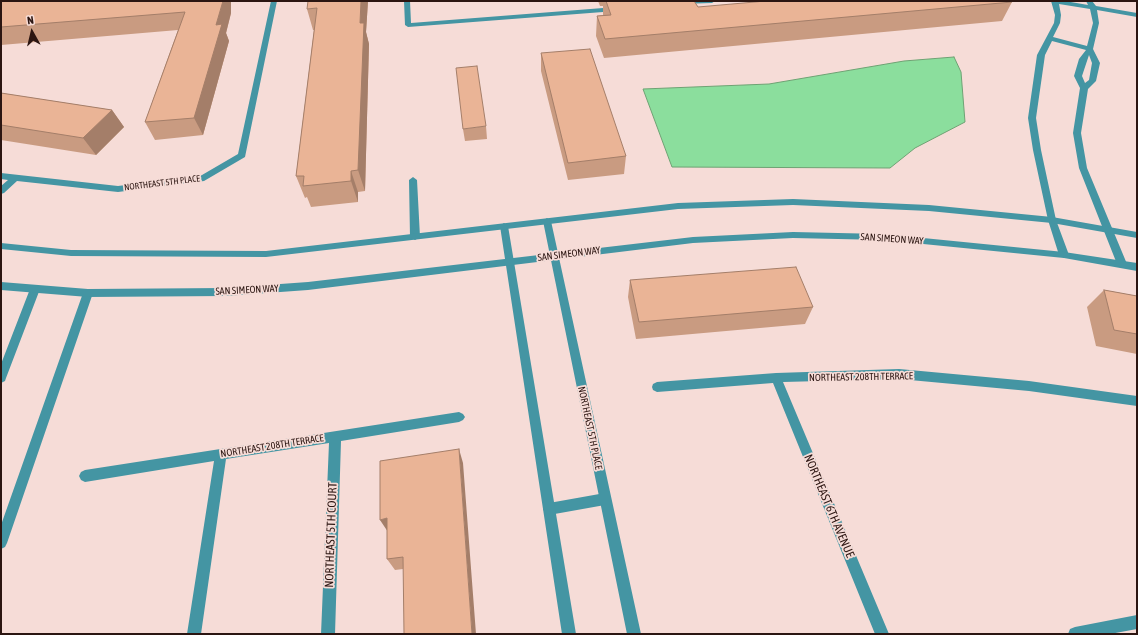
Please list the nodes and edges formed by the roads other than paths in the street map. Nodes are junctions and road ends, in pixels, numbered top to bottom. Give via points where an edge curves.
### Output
1 (274, 1) edge
2 (407, 1) edge
3 (712, 1) edge
4 (1055, 1) edge
5 (673, 4) edge
6 (1091, 4) edge
7 (620, 8) edge
8 (1137, 15) edge
9 (1050, 38) junction
10 (1090, 49) junction
11 (1084, 88) junction
12 (1, 176) edge
13 (15, 178) junction
14 (413, 180) dead end
15 (1, 191) edge
16 (1052, 220) junction
17 (547, 221) junction
18 (504, 226) junction
19 (1110, 230) junction
20 (1137, 235) edge
21 (415, 236) junction
22 (1, 246) edge
23 (1064, 255) junction
24 (553, 256) junction
25 (510, 261) junction
26 (1122, 264) junction
27 (1137, 267) edge
28 (1, 286) edge
29 (35, 289) junction
30 (88, 293) junction
31 (1, 378) edge
32 (776, 378) junction
33 (657, 387) dead end
34 (1137, 401) edge
35 (459, 417) dead end
36 (335, 436) junction
37 (221, 454) junction
38 (85, 476) dead end
39 (605, 499) junction
40 (549, 509) junction
41 (1, 543) edge
42 (1137, 622) edge
43 (194, 634) edge
44 (328, 634) edge
45 (569, 634) edge
46 (634, 634) edge
47 (882, 634) edge
48 (1075, 634) edge

1 - 13 street, NORTHEAST 5TH PLACE via 242,155 204,178 118,189
2 - 7 street via 408,25
3 - 5 street
4 - 6 street
4 - 9 street via 1057,23
6 - 8 street
6 - 10 street via 1096,23
9 - 10 street
9 - 16 street via 1041,55 1032,118
10 - 11 street via 1083,59 1078,76
10 - 11 street via 1096,63 1092,81
11 - 19 street via 1077,133 1084,168
12 - 13 street, NORTHEAST 5TH PLACE
13 - 15 street
14 - 21 street
16 - 17 street via 929,208 794,202 678,206
16 - 19 street
16 - 23 street
17 - 18 street
17 - 24 street, NORTHEAST 5TH PLACE
18 - 21 street
18 - 25 street
19 - 20 street
19 - 26 street
21 - 22 street via 266,254 70,253
23 - 24 street, SAN SIMEON WAY via 883,237 793,235 693,240
23 - 26 street, SAN SIMEON WAY
24 - 25 street, SAN SIMEON WAY
24 - 39 street, NORTHEAST 5TH PLACE
25 - 30 street, SAN SIMEON WAY via 308,286 225,292
25 - 40 street
26 - 27 street, SAN SIMEON WAY
28 - 29 street, SAN SIMEON WAY
29 - 30 street, SAN SIMEON WAY
29 - 31 street
30 - 41 street
32 - 33 street, NORTHEAST 208TH TERRACE
32 - 34 street, NORTHEAST 208TH TERRACE via 899,374 1029,386
32 - 47 street, NORTHEAST 6TH AVENUE
35 - 36 street, NORTHEAST 208TH TERRACE
36 - 37 street, NORTHEAST 208TH TERRACE
36 - 44 street, NORTHEAST 5TH COURT
37 - 38 street, NORTHEAST 208TH TERRACE
37 - 43 street
39 - 40 street
39 - 46 street, NORTHEAST 5TH PLACE
40 - 45 street
42 - 48 street

